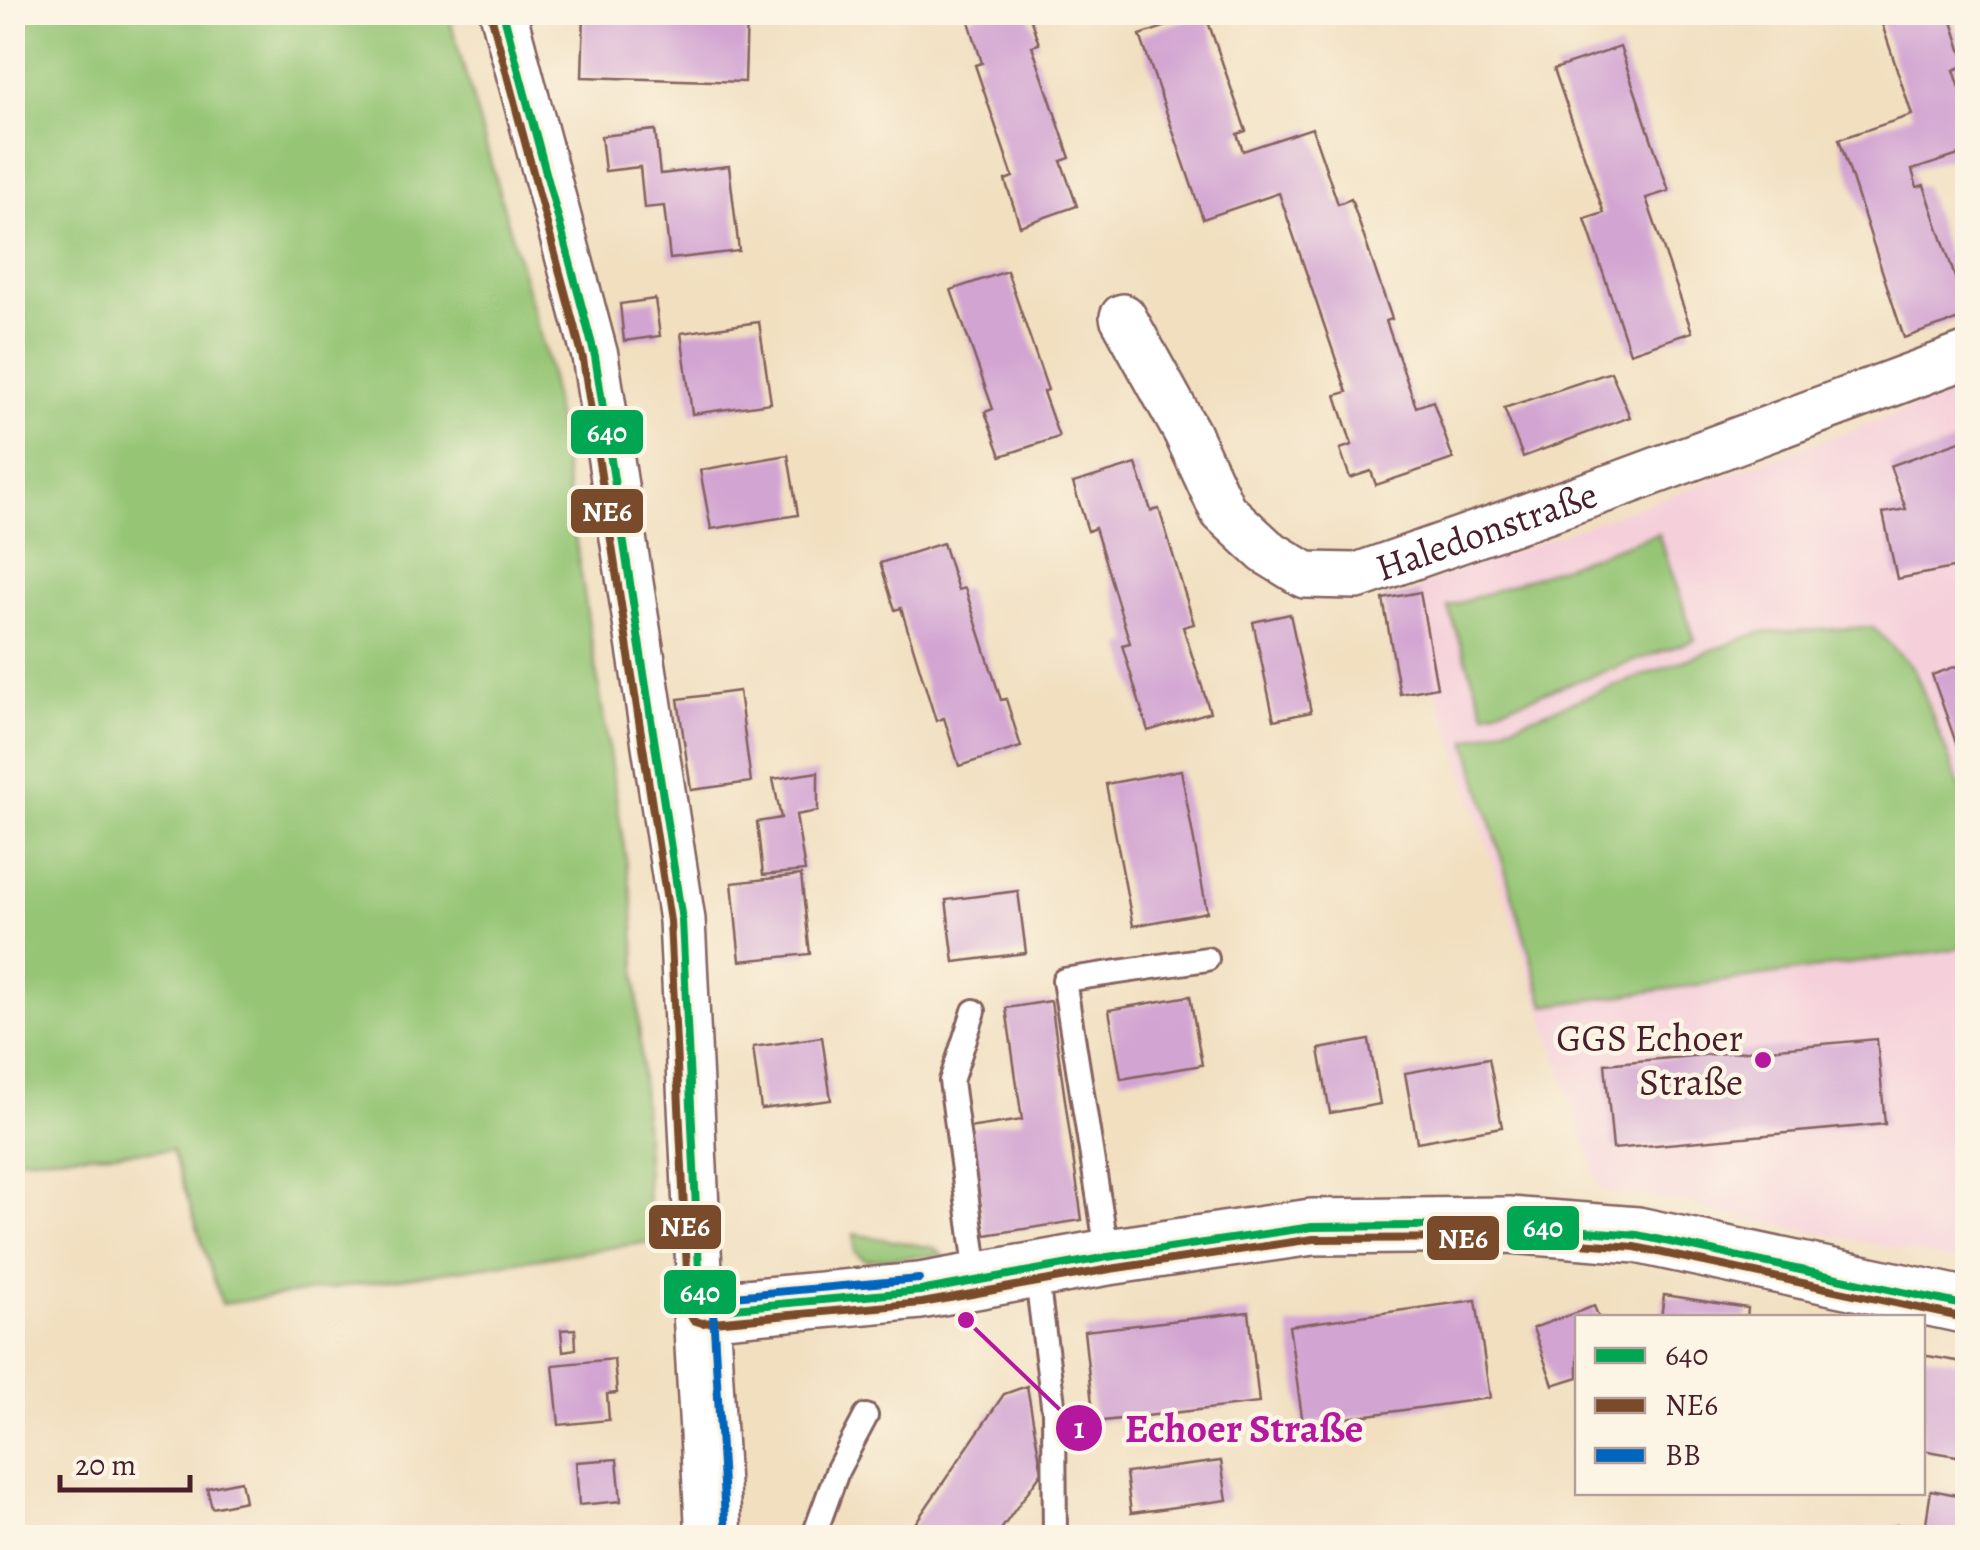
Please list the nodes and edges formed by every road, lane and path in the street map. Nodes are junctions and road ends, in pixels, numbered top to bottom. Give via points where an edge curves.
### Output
1 (503, 12) edge
2 (1122, 317) dead end
3 (1968, 355) edge
4 (1207, 959) dead end
5 (974, 1011) dead end
6 (1108, 1257) junction
7 (1036, 1271) junction
8 (978, 1282) junction
9 (1968, 1306) edge
10 (701, 1311) junction
11 (866, 1416) dead end
12 (714, 1538) edge
13 (813, 1538) edge
14 (1055, 1538) edge

1 - 10 street via 594,356 682,920
2 - 3 street, Haledonstraße via 1223,511 1305,576 1357,576
4 - 6 lane via 1064,980
5 - 8 lane via 951,1081
6 - 7 street
6 - 9 street via 1312,1228 1508,1225 1637,1235
7 - 8 street
7 - 14 lane via 1054,1412
8 - 10 street
10 - 12 street
11 - 13 lane

